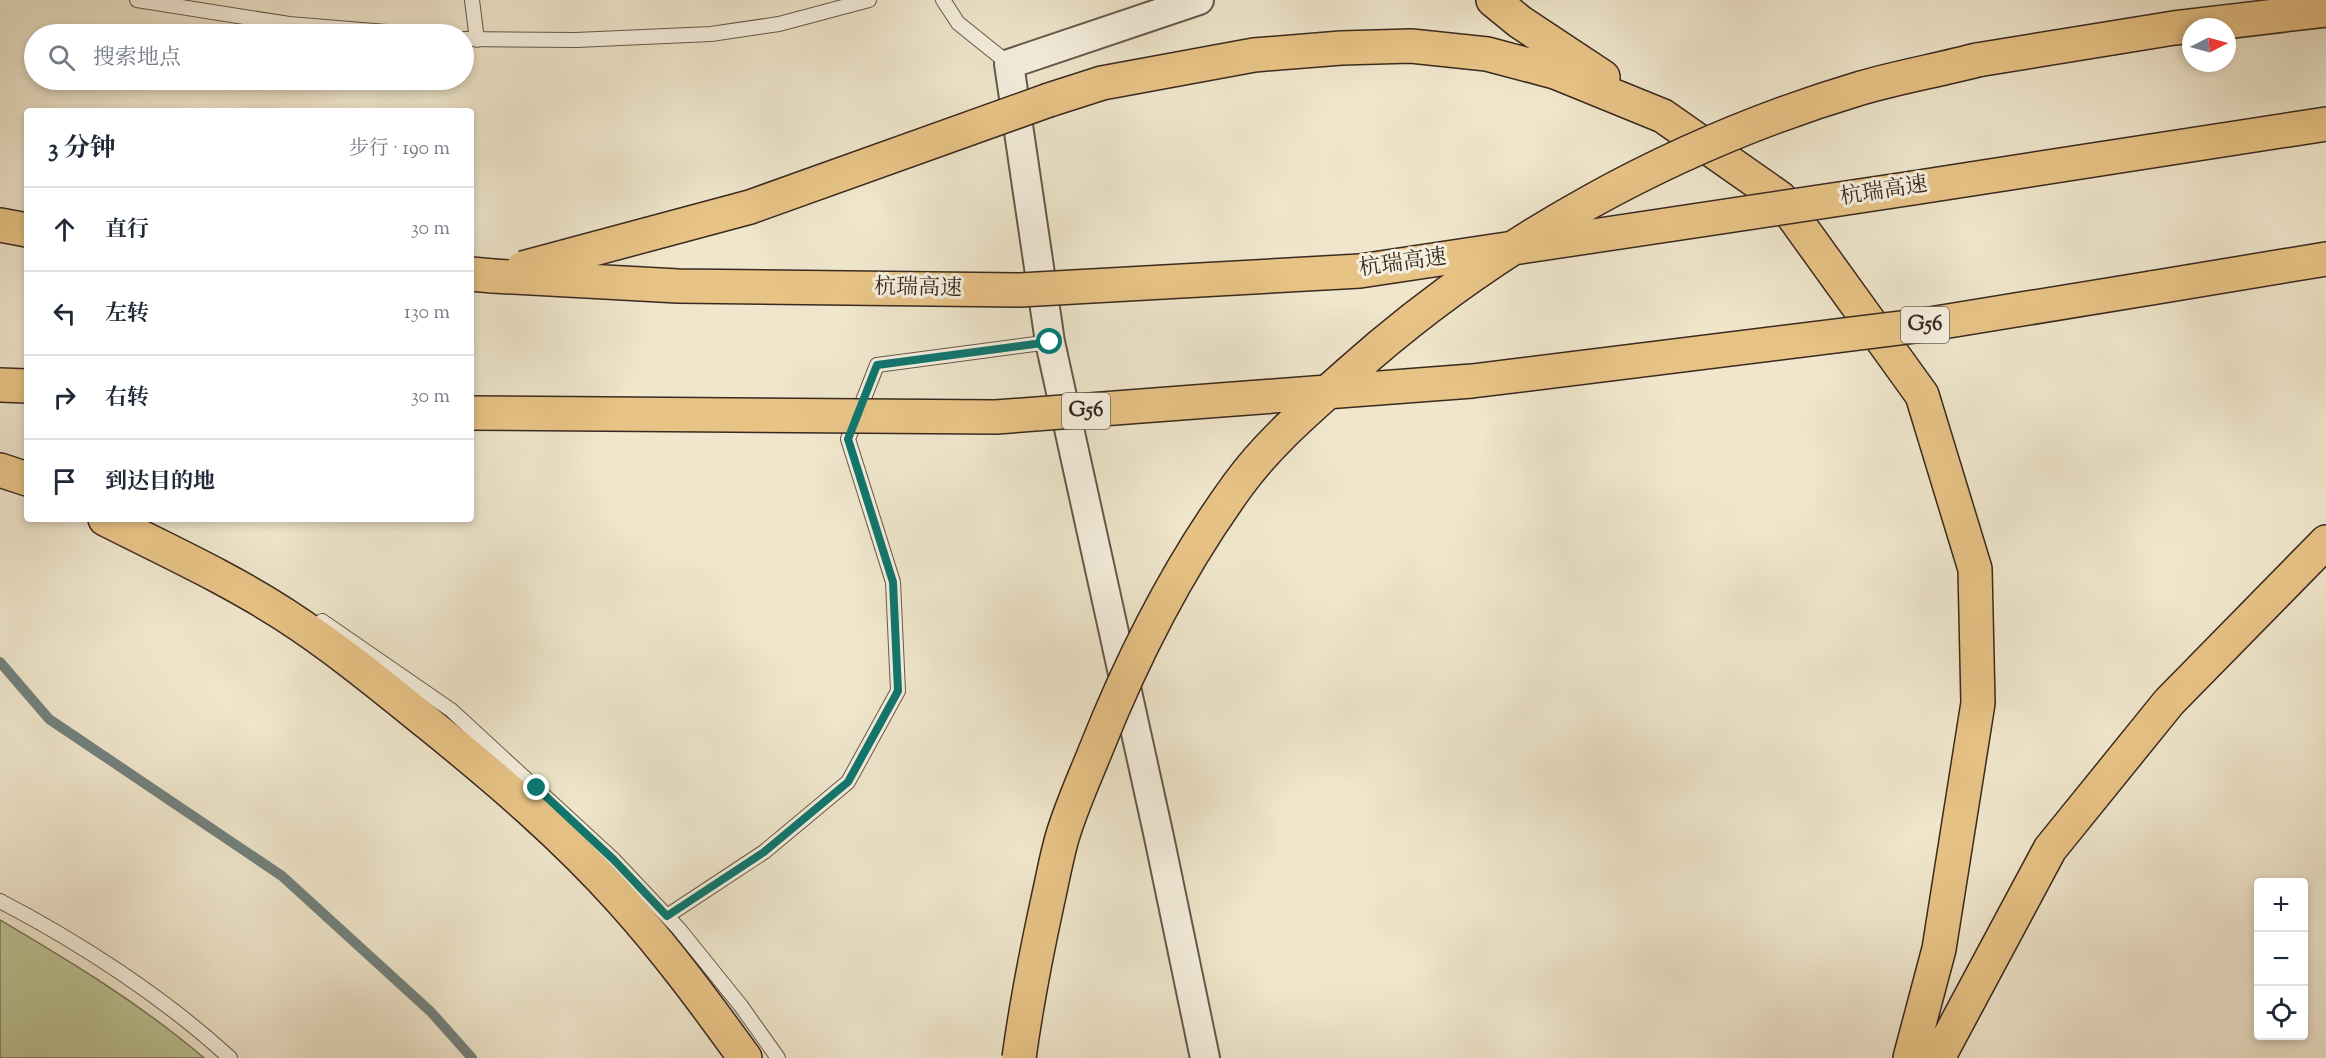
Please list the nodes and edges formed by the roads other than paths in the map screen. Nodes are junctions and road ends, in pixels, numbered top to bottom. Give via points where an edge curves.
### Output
1 (137, 0) edge
2 (472, 0) edge
3 (869, 0) edge
4 (943, 0) edge
5 (1199, 0) edge
6 (1493, 0) edge
7 (2326, 10) edge
8 (289, 24) edge
9 (471, 24) edge
10 (474, 39) edge
11 (1010, 64) junction
12 (1662, 116) junction
13 (2326, 124) edge
14 (0, 225) edge
15 (24, 229) edge
16 (2326, 259) edge
17 (482, 275) edge
18 (1050, 342) junction
19 (0, 385) edge
20 (24, 386) edge
21 (474, 413) edge
22 (0, 457) edge
23 (24, 469) edge
24 (0, 470) edge
25 (24, 478) edge
26 (111, 522) edge
27 (139, 522) edge
28 (2326, 542) edge
29 (186, 544) dead end
30 (311, 614) dead end
31 (0, 901) edge
32 (667, 916) junction
33 (230, 1058) edge
34 (745, 1058) edge
35 (778, 1058) edge
36 (1019, 1058) edge
37 (1205, 1058) edge
38 (1910, 1058) edge
39 (1938, 1058) edge

1 - 8 lane
2 - 9 lane
3 - 10 lane via 779,24 711,34 576,40
4 - 11 lane via 958,23
5 - 11 street
6 - 12 highway
7 - 36 highway, bridge via 2174,28 1977,60 1861,88 1760,123 1656,166 1573,210 1389,337 1293,423 1240,482 1178,576 1139,648 1062,838 1035,958
11 - 18 street
12 - 17 highway, bridge via 1555,72 1487,54 1411,46 1254,55 1102,83 750,207
12 - 38 highway, bridge via 1780,198 1922,395 1975,569 1978,703 1939,949
13 - 17 highway, 杭瑞高速, bridge via 1360,271 1020,290 678,286
14 - 15 highway
16 - 21 highway, G56, bridge via 1924,325 1472,381 996,417
18 - 32 lane via 877,365 848,439 893,582 898,691 848,782 764,852
18 - 37 street
19 - 20 highway
22 - 23 lane
24 - 25 highway
26 - 34 highway via 283,614 347,657 489,772 623,902
27 - 29 lane
28 - 39 highway via 2169,702 2050,849
30 - 32 lane via 451,710 614,860
31 - 33 lane via 122,975
32 - 35 lane

